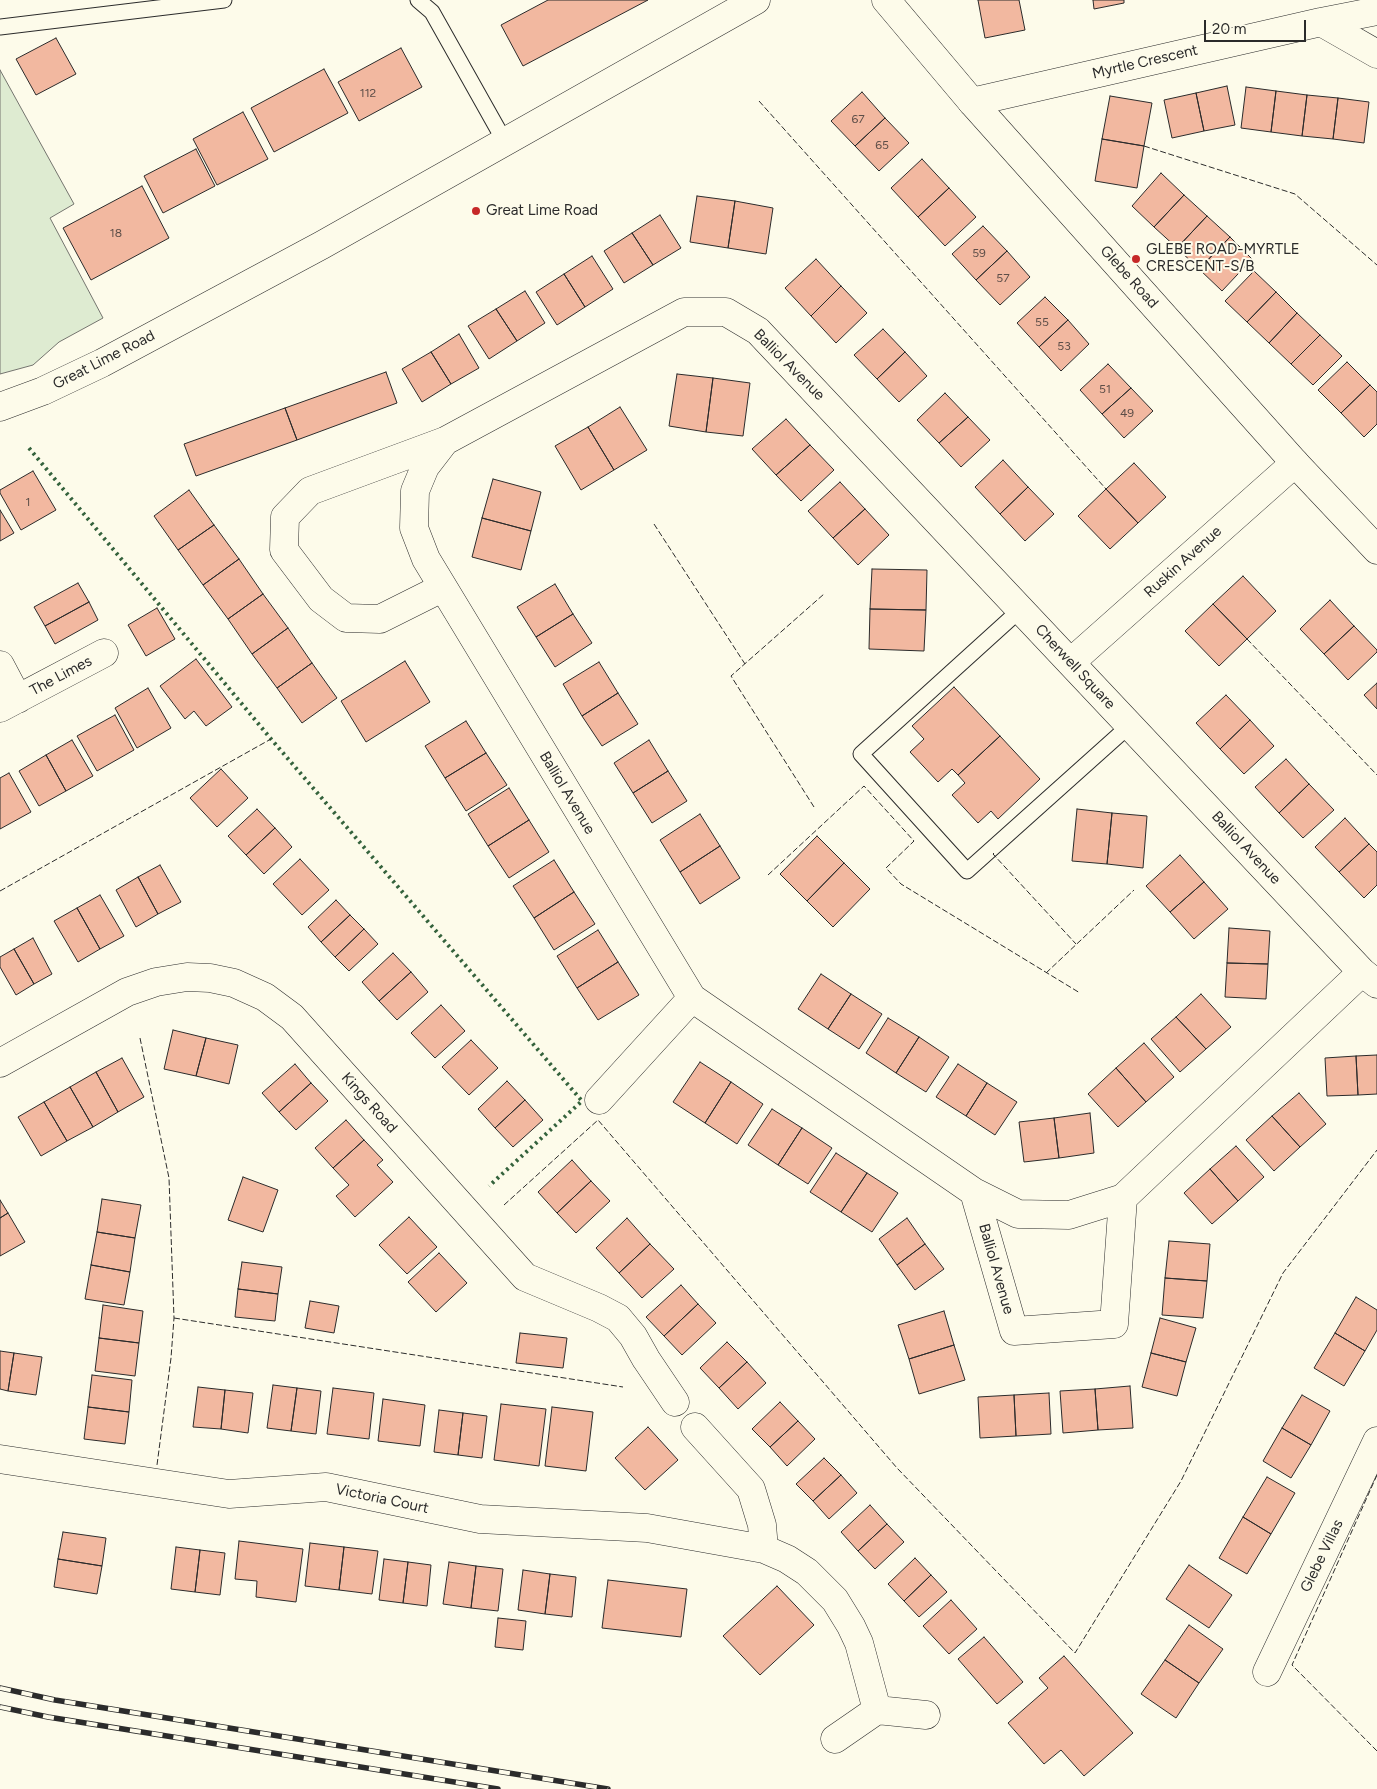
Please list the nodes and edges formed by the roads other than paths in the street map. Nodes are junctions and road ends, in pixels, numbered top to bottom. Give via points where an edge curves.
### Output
1 (224, 0) edge
2 (418, 0) edge
3 (756, 0) edge
4 (886, 0) edge
5 (1377, 11) edge
6 (1321, 22) junction
7 (0, 28) edge
8 (1377, 54) edge
9 (972, 102) junction
10 (505, 142) junction
11 (0, 407) edge
12 (445, 441) junction
13 (1295, 463) junction
14 (1377, 550) edge
15 (442, 588) junction
16 (1021, 609) junction
17 (104, 653) dead end
18 (1071, 662) junction
19 (0, 665) edge
20 (9, 704) edge
21 (1130, 725) junction
22 (1370, 978) edge
23 (692, 998) junction
24 (0, 1062) edge
25 (599, 1100) dead end
26 (974, 1192) junction
27 (1123, 1198) junction
28 (675, 1402) dead end
29 (695, 1427) dead end
30 (1377, 1441) edge
31 (0, 1459) edge
32 (764, 1549) junction
33 (1266, 1672) dead end
34 (877, 1710) junction
35 (926, 1715) dead end
36 (835, 1739) dead end

1 - 7 lane
2 - 10 lane via 432,12
3 - 10 street, Great Lime Road
4 - 9 street, Glebe Road
5 - 6 street, Myrtle Crescent
6 - 8 street
6 - 9 street, Myrtle Crescent
9 - 13 street, Glebe Road
10 - 11 street, Great Lime Road via 322,245 102,362 43,391
12 - 15 street, Balliol Avenue via 425,467 415,491 414,519 414,528 426,560
12 - 15 street, Balliol Avenue via 310,491 286,517 284,550 321,599 346,618 380,619
12 - 16 street, Balliol Avenue via 684,312 726,312 758,330
13 - 14 street, Glebe Road
13 - 18 street, Ruskin Avenue
15 - 23 street, Balliol Avenue
16 - 18 street, Cherwell Square
16 - 21 lane via 861,754 968,871
17 - 20 street, The Limes
18 - 21 street, Cherwell Square
19 - 20 street, The Limes
21 - 22 street, Balliol Avenue
22 - 27 street, Balliol Avenue
23 - 25 street
23 - 26 street, Balliol Avenue
24 - 28 street, Kings Road via 128,992 156,982 187,977 210,978 234,983 265,997 292,1017 524,1277 618,1318
26 - 27 street, Balliol Avenue via 1018,1214 1068,1215
26 - 27 street, Balliol Avenue via 1014,1331 1114,1324
29 - 32 street via 751,1489 762,1524
30 - 33 street, Glebe Villas
31 - 32 street, Victoria Court via 229,1494 326,1487 480,1519 647,1528
32 - 34 street, Victoria Court via 807,1572 835,1600 859,1643
34 - 35 street
34 - 36 street

